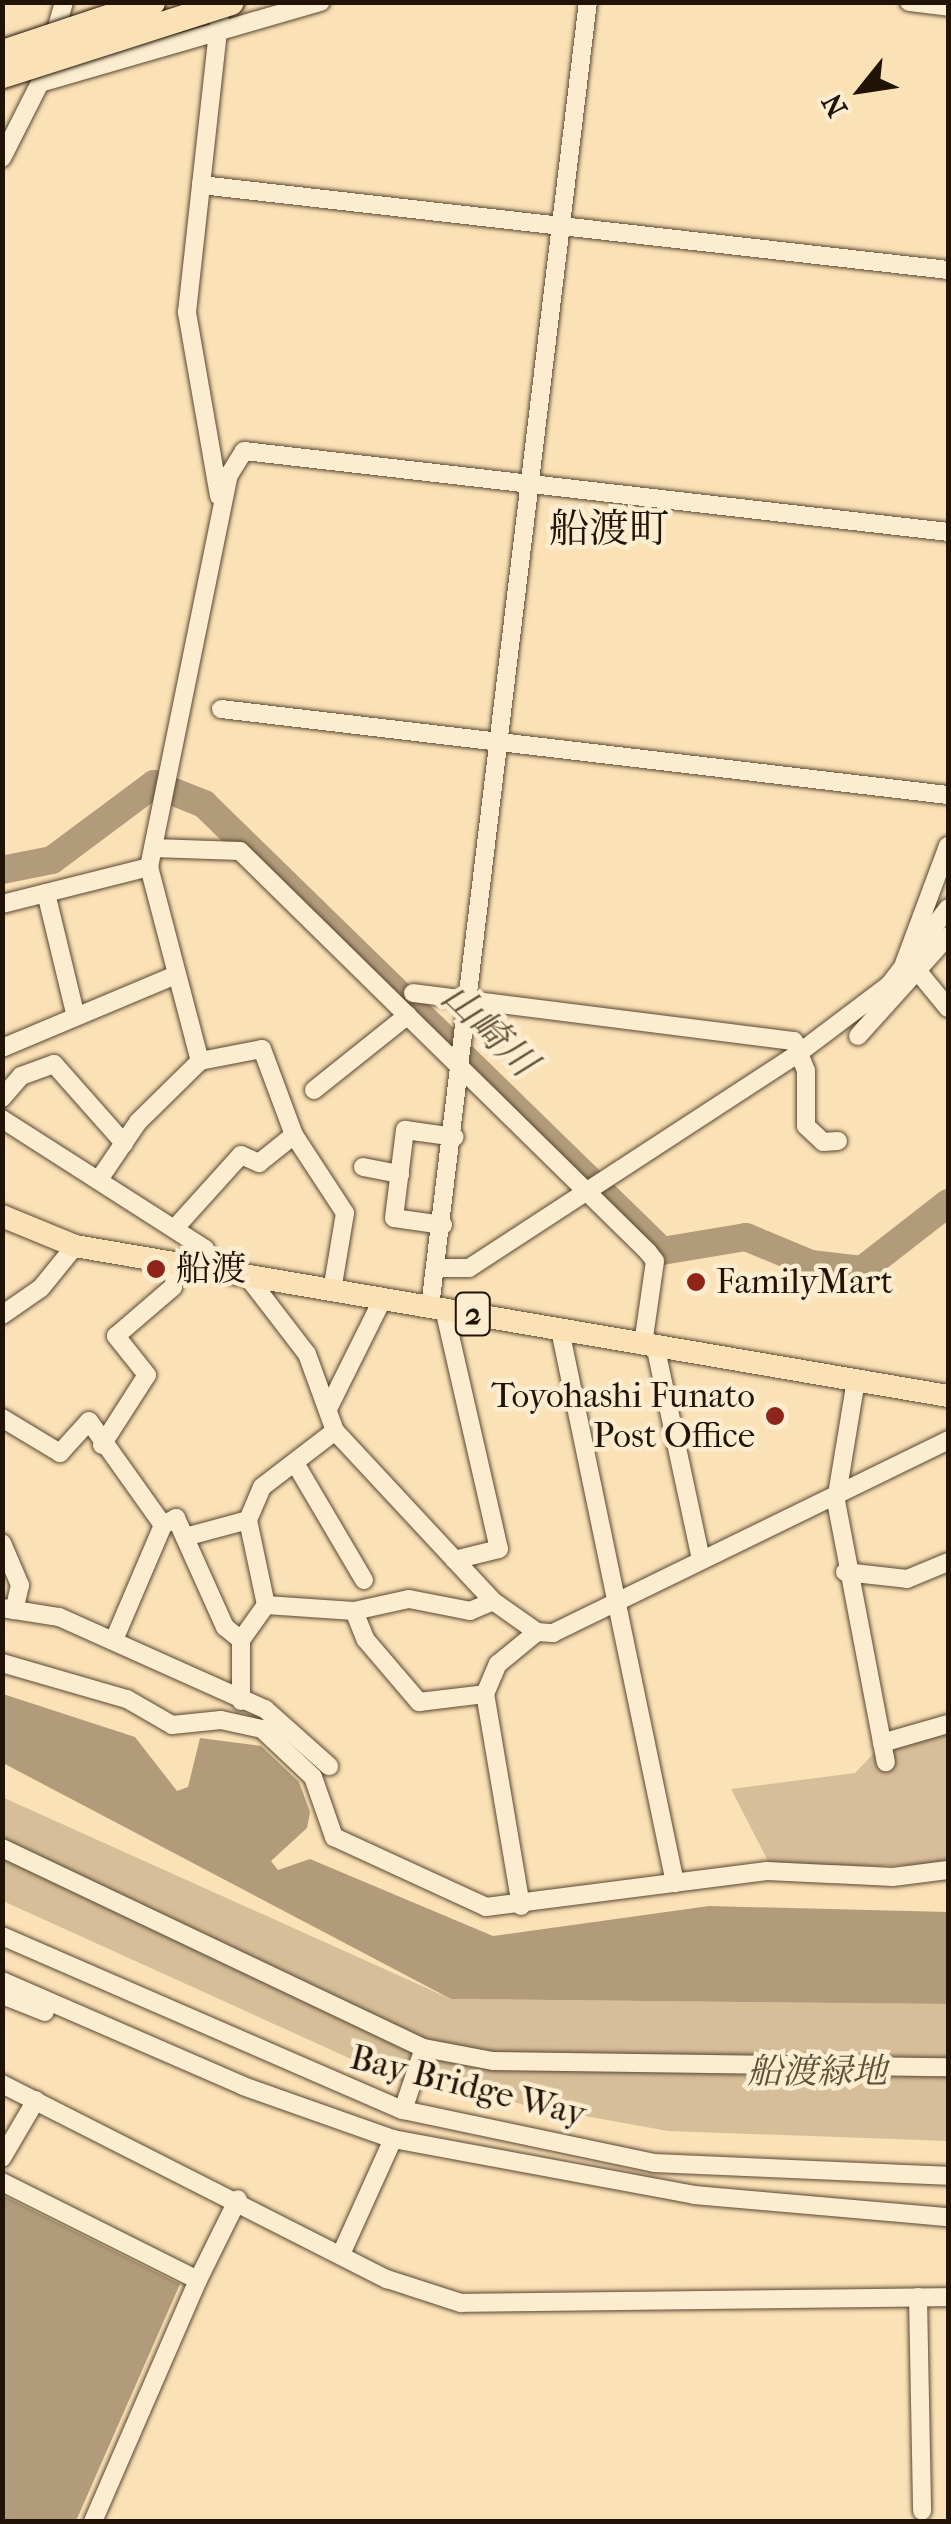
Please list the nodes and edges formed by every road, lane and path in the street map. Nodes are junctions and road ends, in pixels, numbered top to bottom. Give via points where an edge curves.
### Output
1 (64, 2) edge
2 (152, 2) edge
3 (221, 2) edge
4 (230, 2) edge
5 (321, 2) edge
6 (588, 2) edge
7 (909, 2) edge
8 (948, 7) edge
9 (220, 36) junction
10 (2, 52) edge
11 (2, 75) edge
12 (42, 82) junction
13 (2, 158) edge
14 (201, 185) junction
15 (562, 226) junction
16 (948, 270) edge
17 (532, 482) junction
18 (221, 519) junction
19 (948, 532) edge
20 (221, 710) dead end
21 (502, 744) junction
22 (948, 795) edge
23 (948, 846) edge
24 (151, 857) junction
25 (46, 893) junction
26 (2, 904) edge
27 (948, 908) edge
28 (948, 936) edge
29 (911, 971) junction
30 (173, 976) junction
31 (413, 993) dead end
32 (472, 999) junction
33 (948, 1008) edge
34 (74, 1013) junction
35 (408, 1015) junction
36 (858, 1036) dead end
37 (3, 1048) edge
38 (799, 1054) junction
39 (200, 1061) junction
40 (464, 1061) junction
41 (20, 1076) junction
42 (314, 1090) dead end
43 (2, 1098) edge
44 (2, 1119) edge
45 (294, 1135) junction
46 (455, 1136) junction
47 (838, 1141) dead end
48 (124, 1144) junction
49 (364, 1168) dead end
50 (400, 1174) junction
51 (100, 1178) junction
52 (591, 1189) junction
53 (2, 1216) edge
54 (442, 1225) junction
55 (175, 1228) junction
56 (75, 1246) junction
57 (178, 1265) junction
58 (436, 1268) junction
59 (213, 1270) junction
60 (247, 1276) junction
61 (332, 1292) junction
62 (382, 1300) junction
63 (437, 1308) junction
64 (2, 1315) edge
65 (560, 1330) junction
66 (649, 1344) junction
67 (856, 1380) junction
68 (948, 1396) edge
69 (328, 1409) junction
70 (2, 1418) edge
71 (335, 1431) junction
72 (948, 1440) edge
73 (102, 1445) junction
74 (298, 1468) junction
75 (838, 1492) junction
76 (248, 1520) junction
77 (163, 1526) junction
78 (185, 1537) junction
79 (2, 1543) edge
80 (700, 1559) junction
81 (454, 1560) junction
82 (948, 1562) edge
83 (845, 1572) junction
84 (364, 1580) dead end
85 (493, 1600) junction
86 (619, 1600) junction
87 (266, 1605) junction
88 (8, 1609) edge
89 (354, 1611) junction
90 (537, 1632) junction
91 (114, 1640) junction
92 (241, 1640) junction
93 (2, 1664) edge
94 (485, 1694) junction
95 (244, 1702) junction
96 (242, 1724) junction
97 (948, 1724) edge
98 (329, 1766) dead end
99 (2, 1848) edge
100 (948, 1870) edge
101 (675, 1882) junction
102 (521, 1906) junction
103 (2, 1936) edge
104 (2, 1981) edge
105 (2, 1995) edge
106 (136, 2040) junction
107 (424, 2048) junction
108 (948, 2068) edge
109 (2, 2084) edge
110 (36, 2100) junction
111 (404, 2110) junction
112 (393, 2139) junction
113 (2, 2158) edge
114 (948, 2176) edge
115 (2, 2182) edge
116 (238, 2200) junction
117 (948, 2217) edge
118 (342, 2252) junction
119 (198, 2280) junction
120 (918, 2297) junction
121 (948, 2297) edge
122 (922, 2512) dead end
123 (93, 2522) edge

1 - 12 street
2 - 10 highway, bridge
3 - 9 street
4 - 11 highway, bridge
5 - 9 street
6 - 15 street
7 - 8 street
9 - 12 street
9 - 14 street
12 - 13 street
14 - 15 street
14 - 18 street via 188,346
15 - 16 street
15 - 17 street
17 - 18 street via 255,450 234,460
17 - 19 street
17 - 21 street
18 - 24 street
20 - 21 street
21 - 22 street
21 - 32 street
23 - 29 street
24 - 25 street
24 - 30 street
24 - 35 street via 240,851
25 - 26 street
25 - 34 street
27 - 29 street
28 - 29 street
29 - 33 street
29 - 36 street
29 - 38 street
30 - 34 street
30 - 39 street
31 - 32 street
32 - 38 street via 794,1041
32 - 40 street
34 - 37 street
35 - 40 street
35 - 42 street
37 - 41 street
38 - 47 street via 806,1126 822,1142
38 - 52 street
39 - 45 street via 265,1051
39 - 48 street
40 - 46 street
40 - 52 street
41 - 43 street
41 - 48 street via 54,1064
44 - 51 street
45 - 55 street via 260,1163 241,1155
45 - 61 street via 345,1213
46 - 50 street via 406,1130
46 - 54 street
48 - 51 street
49 - 50 street
50 - 54 street via 394,1218
51 - 55 street
52 - 58 street via 469,1268
52 - 66 street via 655,1262
53 - 56 main road, 2
54 - 58 street
55 - 59 street via 205,1249
56 - 57 main road, 2
56 - 64 street via 42,1288
57 - 59 main road, 2
57 - 73 street via 172,1287 116,1336 147,1375
58 - 63 street
59 - 60 main road, 2
60 - 61 main road, 2
60 - 69 street via 296,1336
61 - 62 main road, 2
62 - 63 main road, 2
62 - 69 street
63 - 65 main road, 2
63 - 81 street via 499,1549
65 - 66 main road, 2
65 - 86 street
66 - 67 main road, 2
66 - 80 street
67 - 68 main road, 2
67 - 75 street
69 - 71 street
70 - 73 street via 60,1453 89,1421
71 - 74 street
71 - 81 street
72 - 75 street
73 - 77 street
74 - 76 street via 262,1487
74 - 84 street
75 - 80 street
75 - 83 street
76 - 78 street
76 - 87 street
77 - 78 street via 176,1518
77 - 91 street
78 - 92 street via 225,1627
79 - 88 street via 20,1585
80 - 86 street
81 - 85 street
82 - 83 street via 907,1579
83 - 97 street via 884,1752
85 - 89 street via 470,1611 409,1599
85 - 90 street
86 - 90 street
86 - 101 street
87 - 89 street
87 - 92 street
88 - 91 street
89 - 94 street via 366,1640 418,1702
90 - 94 street via 498,1664
91 - 95 street
92 - 95 street
93 - 96 street via 127,1699 172,1725
94 - 102 street
95 - 96 street
95 - 98 street
96 - 102 street via 262,1729 314,1776 334,1837 486,1907
99 - 107 street
100 - 101 street via 767,1871
101 - 102 street
103 - 111 street, Bay Bridge Way via 230,2042
104 - 106 street, Bay Bridge Way
105 - 106 street
106 - 112 street, Bay Bridge Way
107 - 108 street via 493,2061
107 - 111 street
109 - 110 street
110 - 113 street
110 - 116 street
111 - 114 street, Bay Bridge Way via 654,2163
112 - 117 street, Bay Bridge Way via 694,2195
112 - 118 street
115 - 119 street
116 - 118 street
116 - 119 street
118 - 120 street via 387,2279 461,2303
119 - 123 street
120 - 121 street
120 - 122 street

